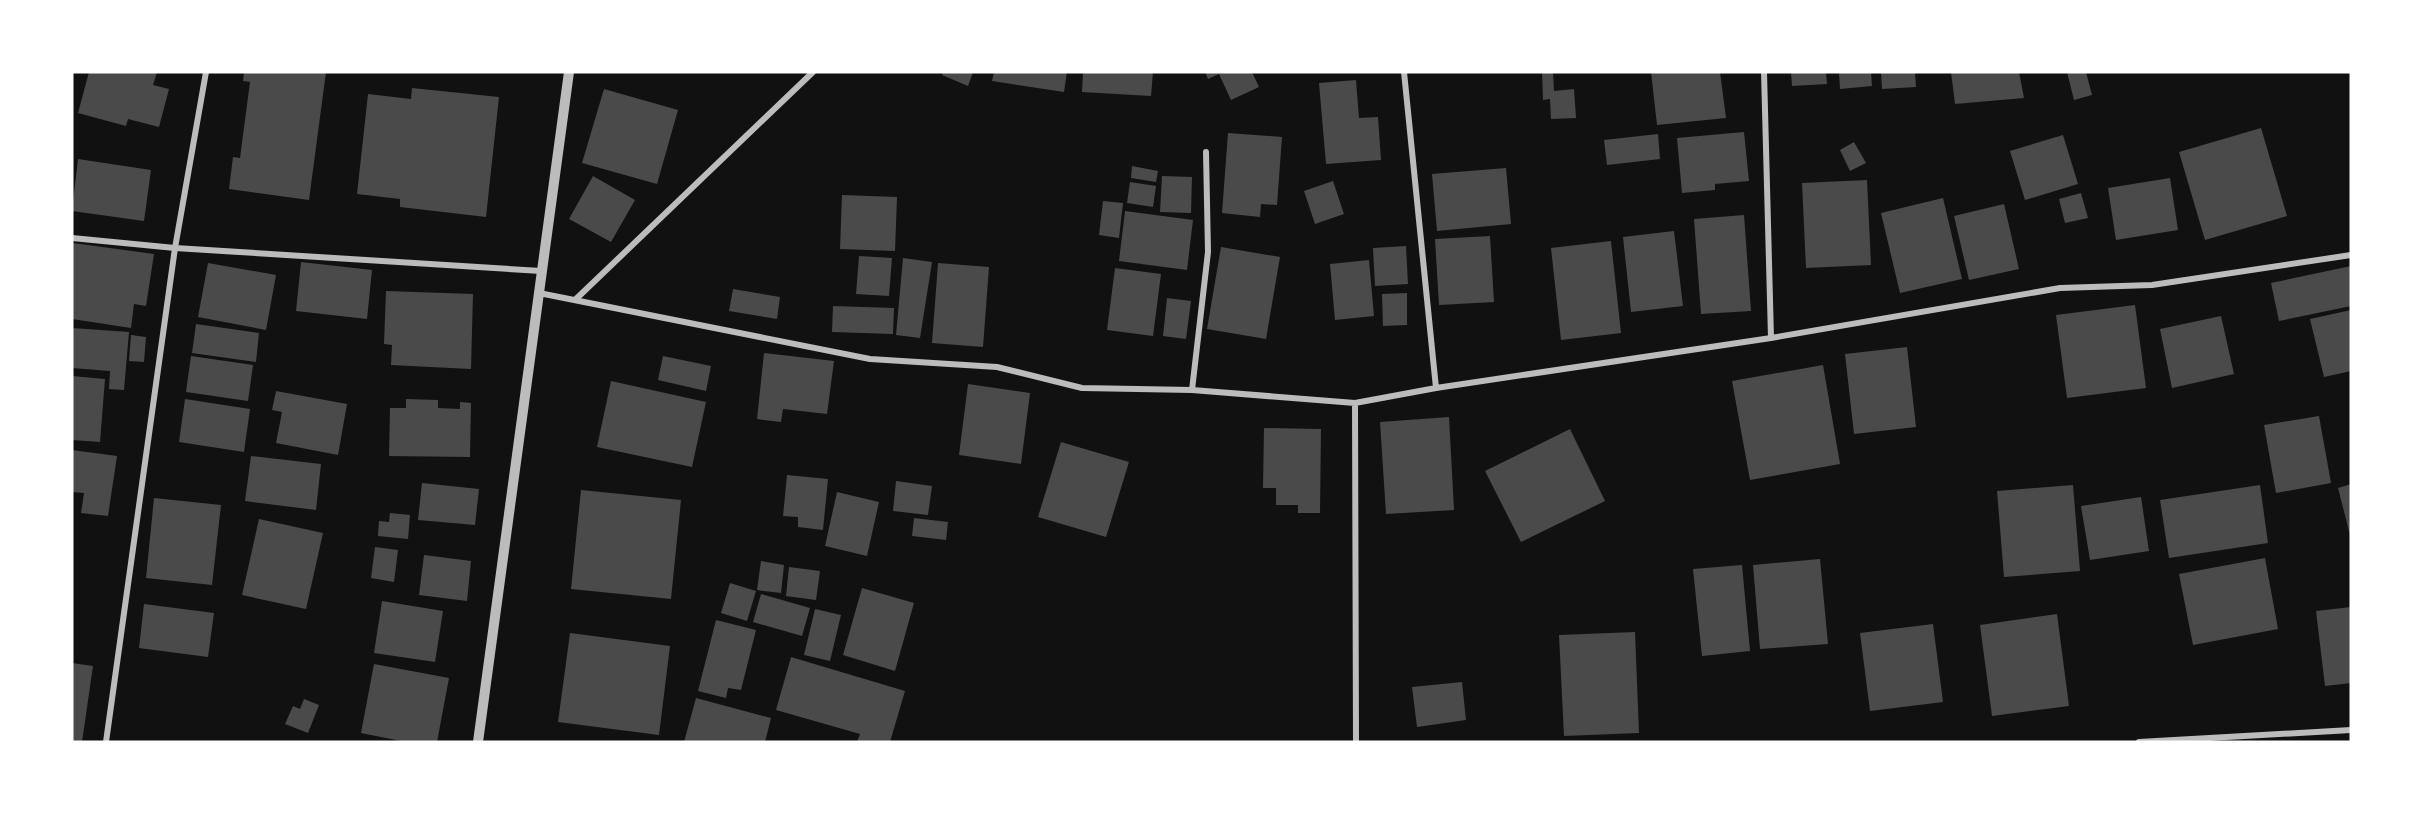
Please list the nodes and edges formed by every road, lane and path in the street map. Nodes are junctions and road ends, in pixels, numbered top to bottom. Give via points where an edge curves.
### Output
1 (206, 72) edge
2 (569, 72) edge
3 (813, 72) edge
4 (1404, 72) edge
5 (1764, 72) edge
6 (1206, 152) dead end
7 (72, 238) edge
8 (175, 248) junction
9 (2351, 255) edge
10 (541, 272) junction
11 (538, 292) junction
12 (576, 299) junction
13 (1771, 338) junction
14 (1436, 388) junction
15 (1192, 390) junction
16 (1355, 404) junction
17 (2351, 730) edge
18 (2304, 734) junction
19 (106, 742) edge
20 (478, 742) edge
21 (1356, 742) edge
22 (2139, 742) edge
23 (2305, 742) edge

1 - 8 street
2 - 10 street
3 - 12 street
4 - 14 street
5 - 13 street
6 - 15 street via 1208,252
7 - 8 street
8 - 10 street
8 - 19 street
9 - 13 street via 2152,285 2060,288
10 - 11 street
11 - 12 street
11 - 20 street
12 - 15 street via 870,359 997,367 1082,388
13 - 14 street
14 - 16 street
15 - 16 street
16 - 21 street
17 - 18 street
18 - 22 street
18 - 23 street

